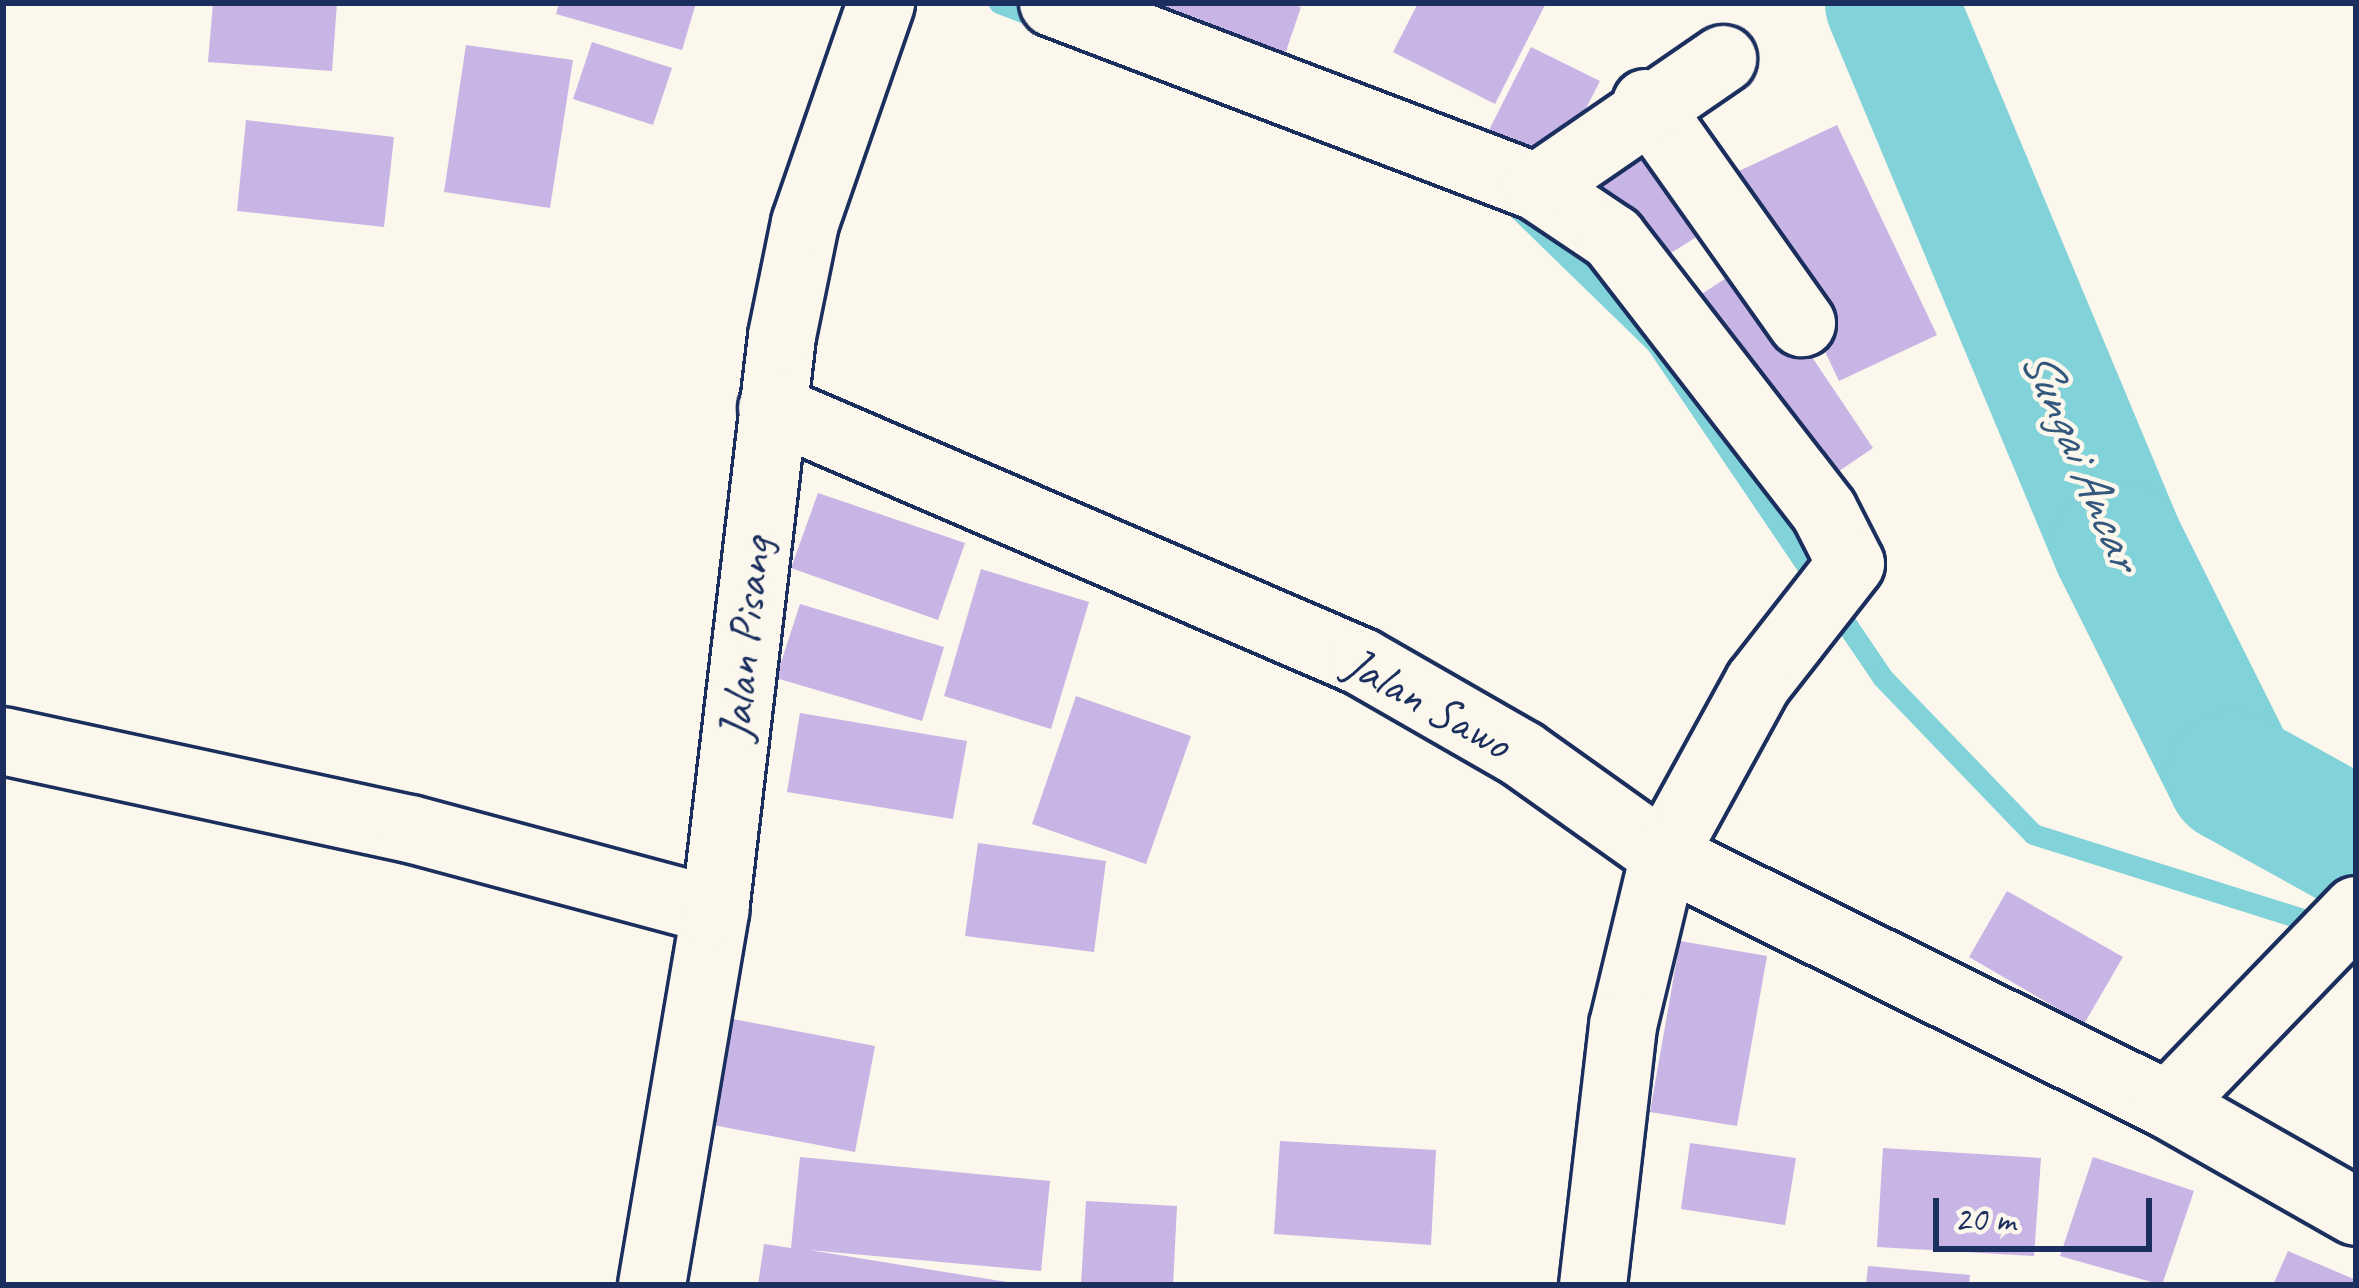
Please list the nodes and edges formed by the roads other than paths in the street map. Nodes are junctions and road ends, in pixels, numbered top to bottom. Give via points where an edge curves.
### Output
1 (1053, 3) edge
2 (881, 4) edge
3 (1723, 58) dead end
4 (1646, 103) junction
5 (1537, 188) junction
6 (1802, 323) dead end
7 (772, 408) junction
8 (3, 741) edge
9 (1664, 855) junction
10 (2356, 910) edge
11 (715, 911) junction
12 (2168, 1105) junction
13 (2356, 1212) edge
14 (652, 1285) edge
15 (1593, 1285) edge

1 - 5 street
2 - 7 street, Jalan Pisang via 805,223
3 - 4 street
4 - 5 street
4 - 6 street
5 - 9 street via 1613,238 1845,543 1848,578 1784,649
7 - 9 street, Jalan Sawo via 1362,662 1522,754
7 - 11 street, Jalan Pisang
8 - 11 street via 410,829
9 - 12 street, Jalan Sawo
9 - 15 street via 1623,1026
10 - 12 street
11 - 14 street, Jalan Pisang
12 - 13 street, Jalan Sawo

